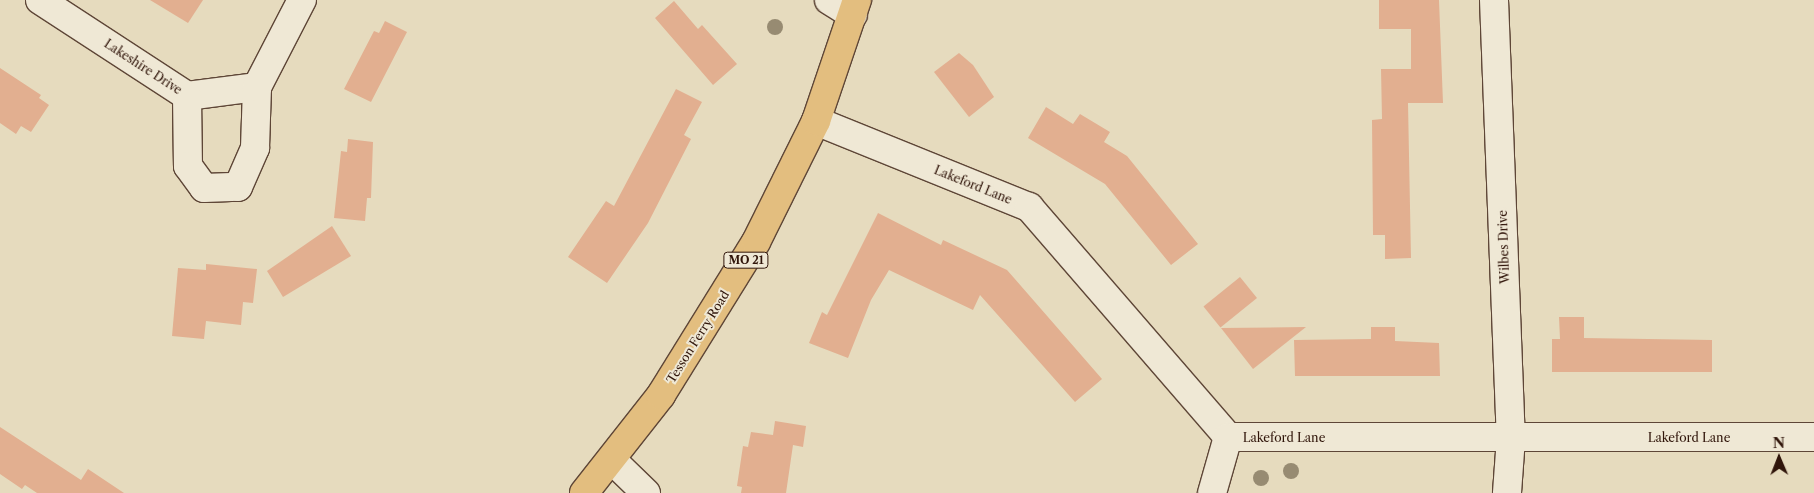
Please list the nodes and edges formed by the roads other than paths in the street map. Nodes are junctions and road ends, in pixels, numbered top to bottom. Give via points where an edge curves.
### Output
1 (40, 0) edge
2 (302, 0) edge
3 (829, 0) edge
4 (1494, 0) edge
5 (855, 8) edge
6 (257, 87) junction
7 (187, 96) junction
8 (816, 121) junction
9 (1228, 437) junction
10 (1814, 437) edge
11 (1512, 438) junction
12 (613, 461) junction
13 (584, 493) edge
14 (646, 493) edge
15 (1212, 493) edge
16 (1507, 493) edge

1 - 7 street, Lakeshire Drive
2 - 6 street
3 - 5 street
4 - 11 street, Wilbes Drive
5 - 8 main road, Tesson Ferry Road / MO 21
6 - 7 street, Lakeshire Drive
6 - 7 street via 255,148 238,187 204,188 188,166
8 - 9 street, Lakeford Lane via 1030,207
8 - 12 main road, Tesson Ferry Road / MO 21 via 756,242 712,318
9 - 11 street, Lakeford Lane
9 - 15 street
10 - 11 street, Lakeford Lane
11 - 16 street, Wilbes Drive
12 - 13 main road, Tesson Ferry Road / MO 21
12 - 14 street

